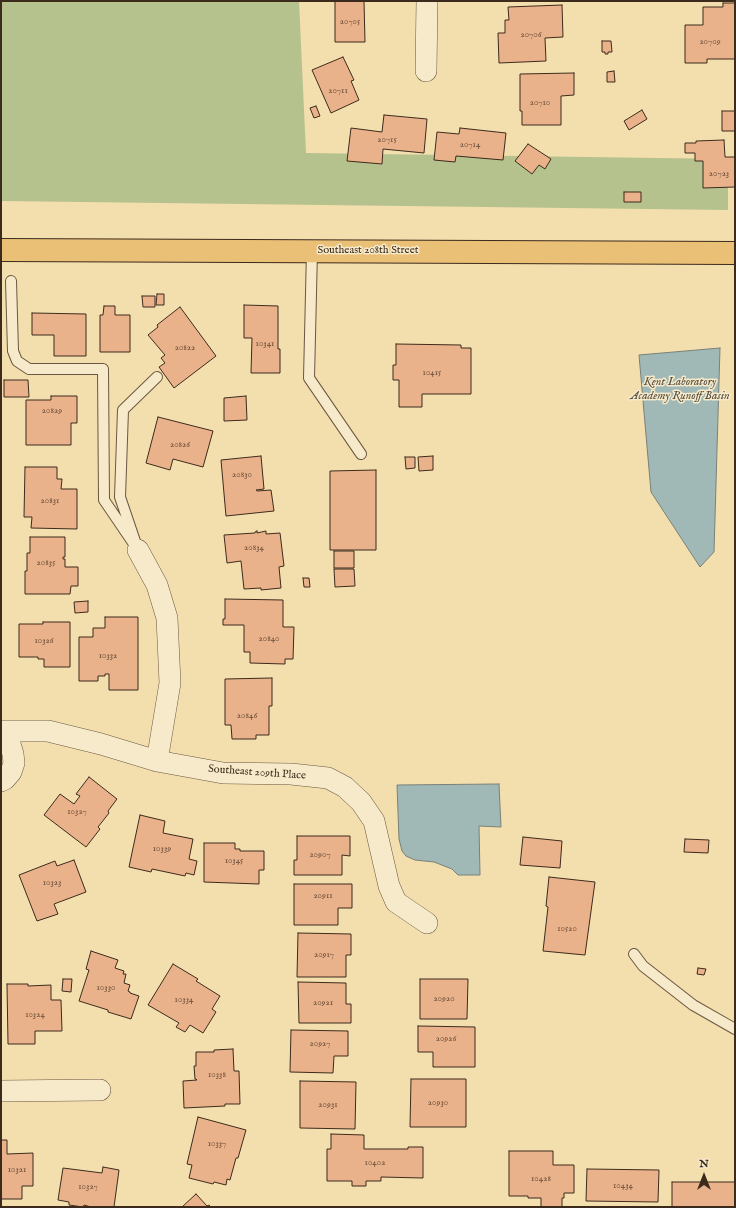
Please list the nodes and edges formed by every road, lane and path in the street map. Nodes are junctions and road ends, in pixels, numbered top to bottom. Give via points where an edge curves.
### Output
1 (428, 1) edge
2 (426, 71) dead end
3 (1, 250) edge
4 (312, 251) junction
5 (735, 253) edge
6 (11, 282) dead end
7 (157, 377) dead end
8 (361, 454) dead end
9 (138, 550) junction
10 (4, 731) edge
11 (157, 761) junction
12 (1, 781) edge
13 (427, 923) dead end
14 (634, 954) dead end
15 (735, 1029) edge
16 (100, 1090) dead end
17 (1, 1091) edge

1 - 2 street
3 - 4 main road, Southeast 208th Street
4 - 5 main road, Southeast 208th Street
4 - 8 lane via 309,378
6 - 9 lane via 13,351 17,361 29,369 103,369 104,500
7 - 9 lane via 123,410 120,497
9 - 11 street via 157,585 167,618 170,683
10 - 11 street, Southeast 209th Place via 48,731
10 - 12 street, Southeast 209th Place via 14,763 11,772
11 - 13 street, Southeast 209th Place via 223,773 292,774 328,778 345,787 361,802 374,821 389,886 396,902
14 - 15 lane via 643,966 693,1005
16 - 17 street

